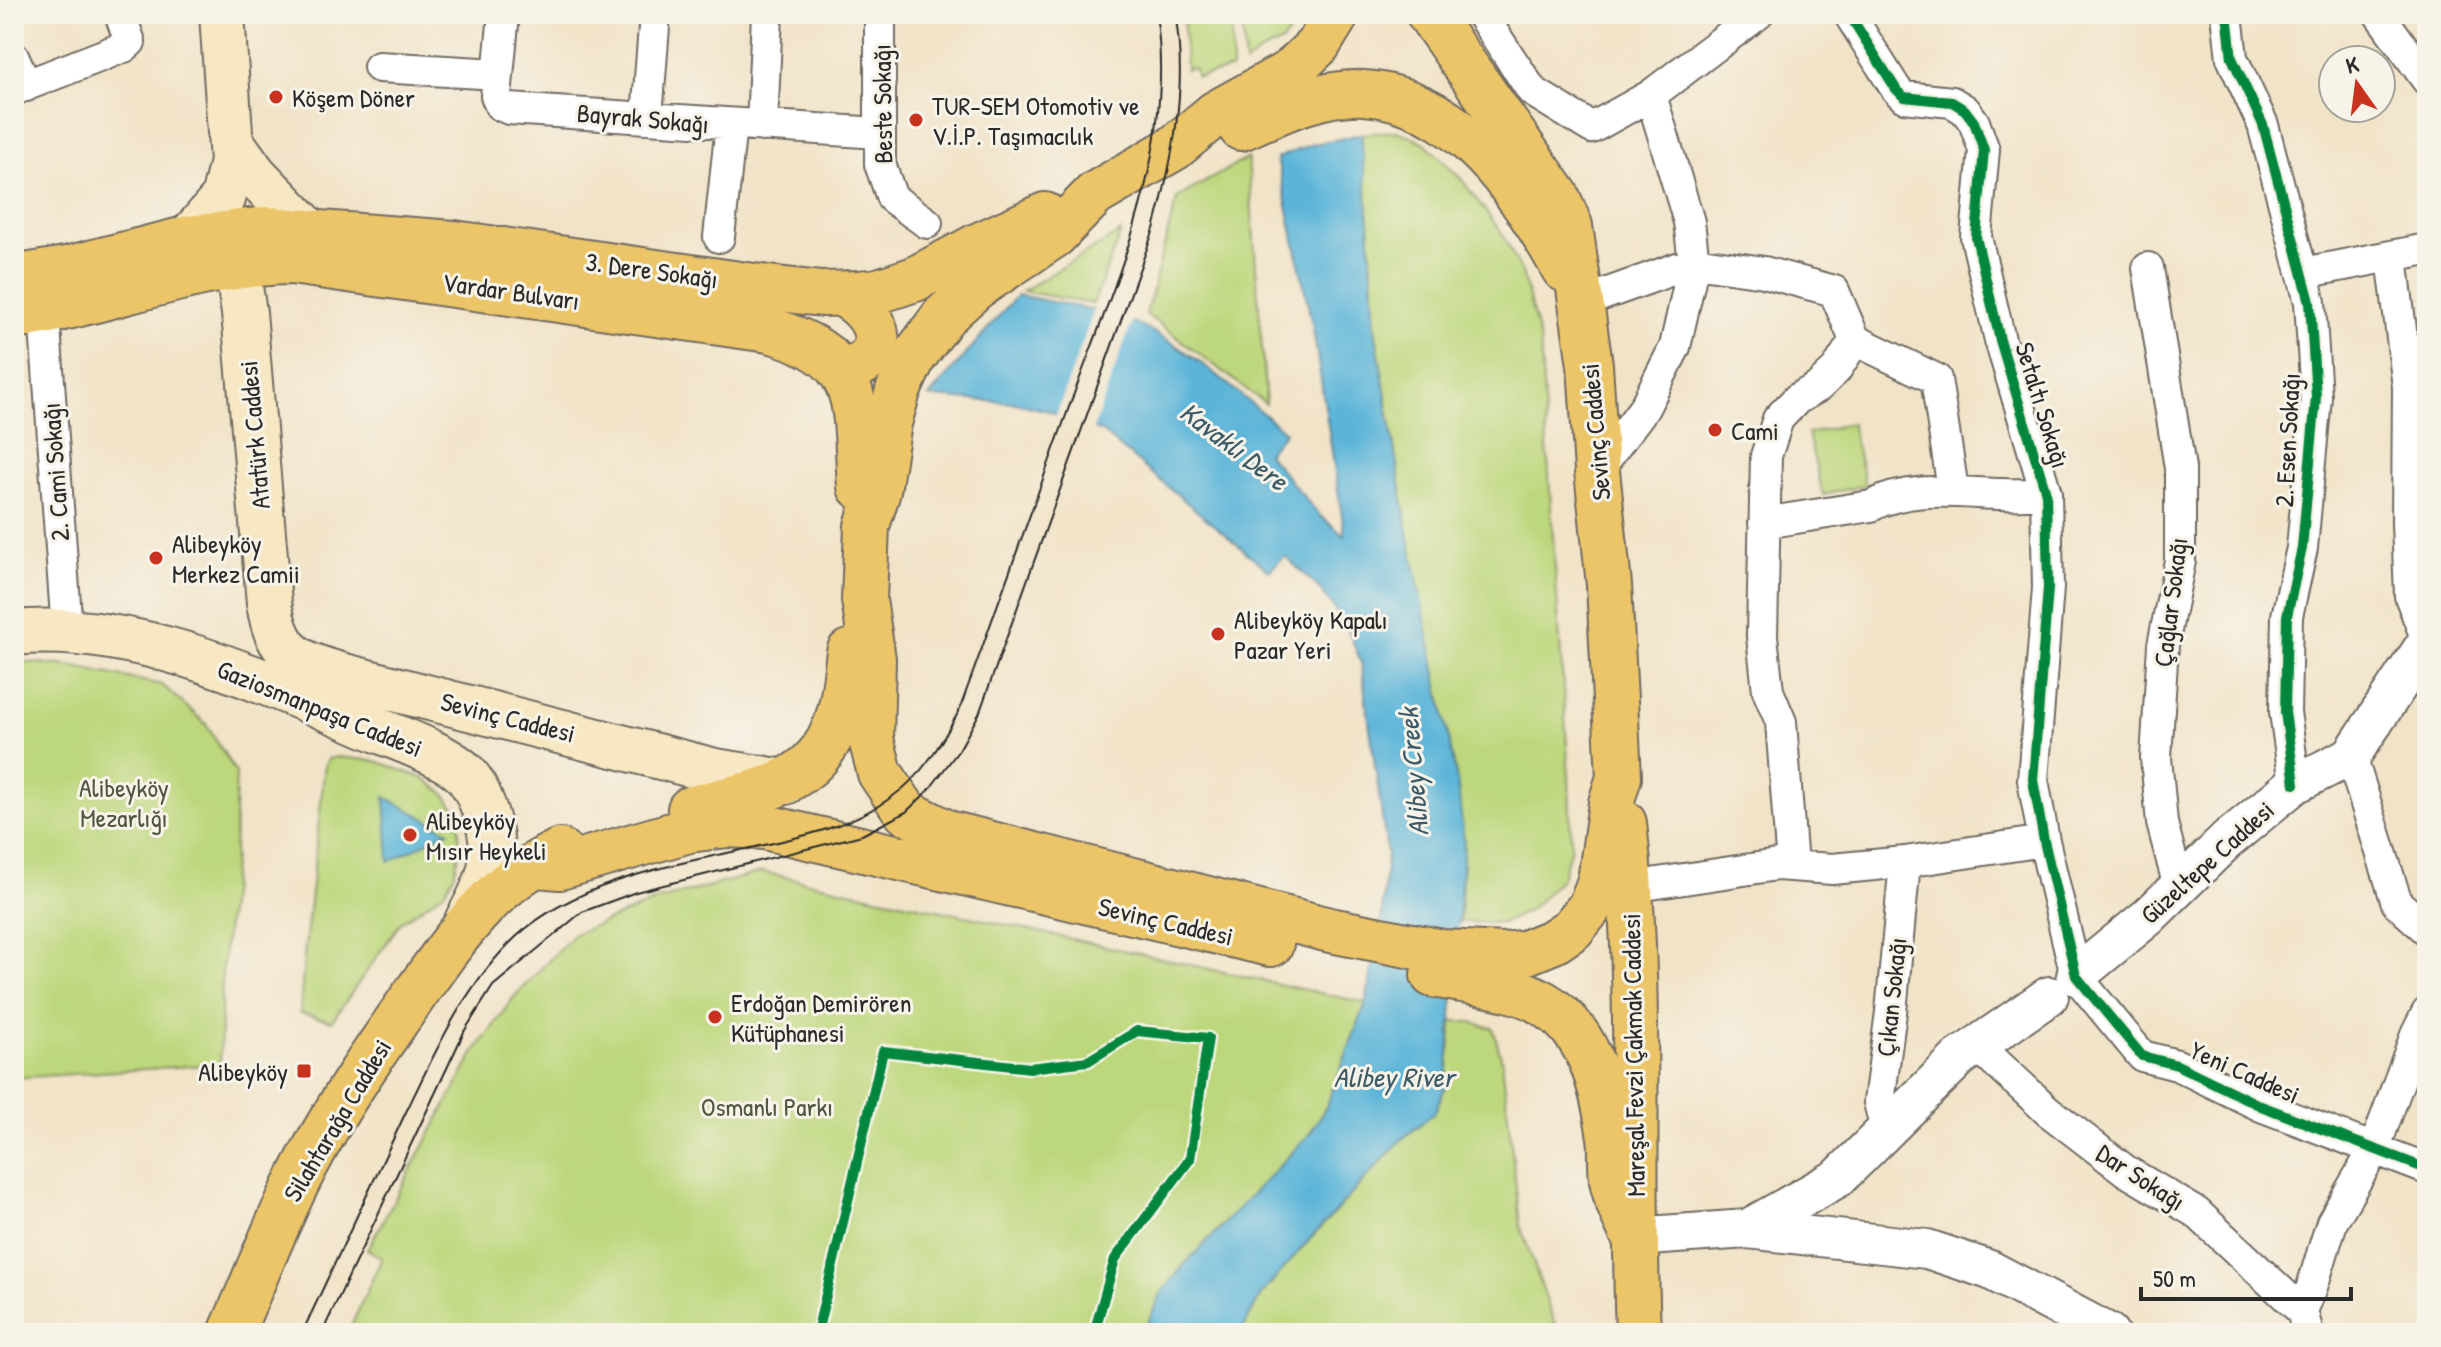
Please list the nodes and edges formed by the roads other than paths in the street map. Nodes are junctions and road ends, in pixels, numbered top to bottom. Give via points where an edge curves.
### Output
1 (120, 14) edge
2 (222, 14) edge
3 (504, 14) edge
4 (655, 14) edge
5 (767, 14) edge
6 (880, 14) edge
7 (1337, 14) edge
8 (1429, 14) edge
9 (1481, 14) edge
10 (1758, 14) edge
11 (1849, 14) edge
12 (2227, 14) edge
13 (2379, 14) edge
14 (14, 58) edge
15 (379, 67) dead end
16 (498, 74) junction
17 (2427, 80) edge
18 (20, 88) edge
19 (1651, 95) junction
20 (647, 117) junction
21 (731, 125) junction
22 (762, 126) junction
23 (879, 133) junction
24 (232, 143) junction
25 (1174, 148) junction
26 (1095, 194) junction
27 (927, 223) dead end
28 (308, 230) junction
29 (719, 237) dead end
30 (170, 244) junction
31 (2427, 249) edge
32 (2392, 257) junction
33 (1694, 262) junction
34 (237, 267) junction
35 (2148, 268) dead end
36 (351, 269) junction
37 (2303, 273) junction
38 (14, 278) edge
39 (841, 294) junction
40 (1583, 302) junction
41 (29, 315) edge
42 (1855, 340) junction
43 (839, 370) junction
44 (1597, 471) junction
45 (1953, 490) junction
46 (2046, 493) junction
47 (1764, 523) junction
48 (867, 526) junction
49 (864, 600) junction
50 (269, 603) junction
51 (67, 631) junction
52 (14, 633) edge
53 (2427, 641) edge
54 (172, 652) junction
55 (2351, 756) junction
56 (1619, 777) junction
57 (785, 782) junction
58 (2295, 784) junction
59 (2044, 841) junction
60 (1905, 862) junction
61 (537, 865) junction
62 (1792, 866) junction
63 (1631, 887) junction
64 (2179, 887) junction
65 (467, 921) junction
66 (2427, 930) edge
67 (1328, 943) junction
68 (1477, 969) junction
69 (2063, 986) junction
70 (2427, 1013) edge
71 (1977, 1045) junction
72 (1886, 1130) junction
73 (2374, 1150) junction
74 (2427, 1169) edge
75 (1747, 1229) junction
76 (1634, 1237) junction
77 (2305, 1322) edge
78 (231, 1333) edge
79 (1638, 1333) edge
80 (2109, 1333) edge

1 - 18 street via 130,42 124,47
2 - 24 main road
3 - 16 street, Bayrak Sokağı
4 - 20 street
5 - 22 street
6 - 23 street, Beste Sokağı
7 - 25 main road via 1318,45 1290,72 1216,113
8 - 40 main road via 1557,196 1570,226
9 - 19 street via 1532,91 1592,128
10 - 19 street
11 - 46 street, Setaltı Sokağı via 1904,97 1952,102 1974,122 1984,150 1976,237 2000,340
12 - 37 street, 2. Esen Sokağı via 2232,58 2263,125
13 - 17 street
14 - 18 street
15 - 16 street
16 - 20 street, Bayrak Sokağı via 496,96 509,109
19 - 33 street via 1689,222
20 - 21 street, Bayrak Sokağı
21 - 22 street, Bayrak Sokağı
21 - 29 street
22 - 23 street, Bayrak Sokağı
23 - 27 street, Beste Sokağı via 880,164 892,198
24 - 28 main road
24 - 30 main road via 223,199 205,222
25 - 26 main road
25 - 40 main road via 1330,96 1362,93 1411,103 1459,133 1514,189
26 - 39 main road, 3. Dere Sokağı via 915,279 878,291
26 - 48 main road via 1055,235 976,287 944,316 913,358 895,402
28 - 30 main road, 3. Dere Sokağı via 251,229
28 - 36 main road
28 - 39 main road, 3. Dere Sokağı via 454,243
30 - 34 main road via 188,269
30 - 38 main road
31 - 32 street
32 - 37 street
32 - 53 street via 2408,387 2410,596
33 - 40 street
33 - 42 street via 1764,272 1834,291
33 - 44 street via 1675,347 1644,408
34 - 36 main road, Vardar Bulvarı via 292,262
34 - 41 main road, Vardar Bulvarı
34 - 50 main road, Atatürk Caddesi
35 - 64 street, Çağlar Sokağı via 2180,468 2180,561 2163,645 2156,758 2162,823
36 - 43 main road, Vardar Bulvarı via 769,330 801,339
37 - 58 street, 2. Esen Sokağı via 2316,397 2302,548 2287,616 2285,712
39 - 43 main road via 869,314 877,339 865,363
40 - 44 main road, Sevinç Caddesi
41 - 51 street, 2. Cami Sokağı
42 - 45 street via 1936,379
42 - 47 street via 1836,370 1778,419 1766,456
43 - 48 main road, Vardar Bulvarı via 857,411
44 - 56 main road, Sevinç Caddesi
45 - 46 street
45 - 47 street
46 - 59 street, Setaltı Sokağı via 2048,588 2033,780
47 - 62 street via 1762,636 1768,691 1781,722
48 - 49 main road
49 - 57 main road, Silahtarağa Caddesi via 850,645 839,717 817,757
49 - 67 main road, Sevinç Caddesi via 873,659 871,739 880,773 906,812 960,836
50 - 54 main road via 258,620 232,639
50 - 57 main road, Sevinç Caddesi via 283,647 315,668 715,771
51 - 52 main road, Gaziosmanpaşa Caddesi
51 - 54 main road, Gaziosmanpaşa Caddesi
53 - 55 street, Güzeltepe Caddesi
54 - 65 main road, Gaziosmanpaşa Caddesi via 269,684 431,753 465,774 480,797 494,845 481,896
55 - 58 street, Güzeltepe Caddesi
55 - 66 street via 2397,903
56 - 63 main road, Mareşal Fevzi Çakmak Caddesi
56 - 68 main road, Sevinç Caddesi via 1600,881 1590,907 1554,941
57 - 61 main road, Silahtarağa Caddesi via 602,834
58 - 64 street, Güzeltepe Caddesi
59 - 60 street
59 - 69 street, Setaltı Sokağı
60 - 62 street via 1832,869
60 - 72 street, Çıkan Sokağı via 1879,1102
61 - 65 main road, Silahtarağa Caddesi via 492,895
61 - 67 main road, Sevinç Caddesi via 566,866 689,830 765,827
62 - 63 street
63 - 76 main road, Mareşal Fevzi Çakmak Caddesi via 1637,1066
64 - 69 street, Güzeltepe Caddesi
65 - 78 main road, Silahtarağa Caddesi via 313,1153
67 - 68 main road via 1443,952
68 - 76 main road via 1541,1002 1585,1046 1603,1094 1612,1180
69 - 71 street, Güzeltepe Caddesi
69 - 73 street, Yeni Caddesi via 2142,1056 2177,1065 2261,1106
70 - 73 street
71 - 72 street, Güzeltepe Caddesi
71 - 77 street, Dar Sokağı via 2052,1114 2126,1171 2197,1213
72 - 75 street, Güzeltepe Caddesi via 1838,1178
73 - 74 street, Yeni Caddesi
73 - 77 street via 2332,1222
75 - 76 street
75 - 80 street via 1927,1249 1990,1270
76 - 79 main road, Mareşal Fevzi Çakmak Caddesi

